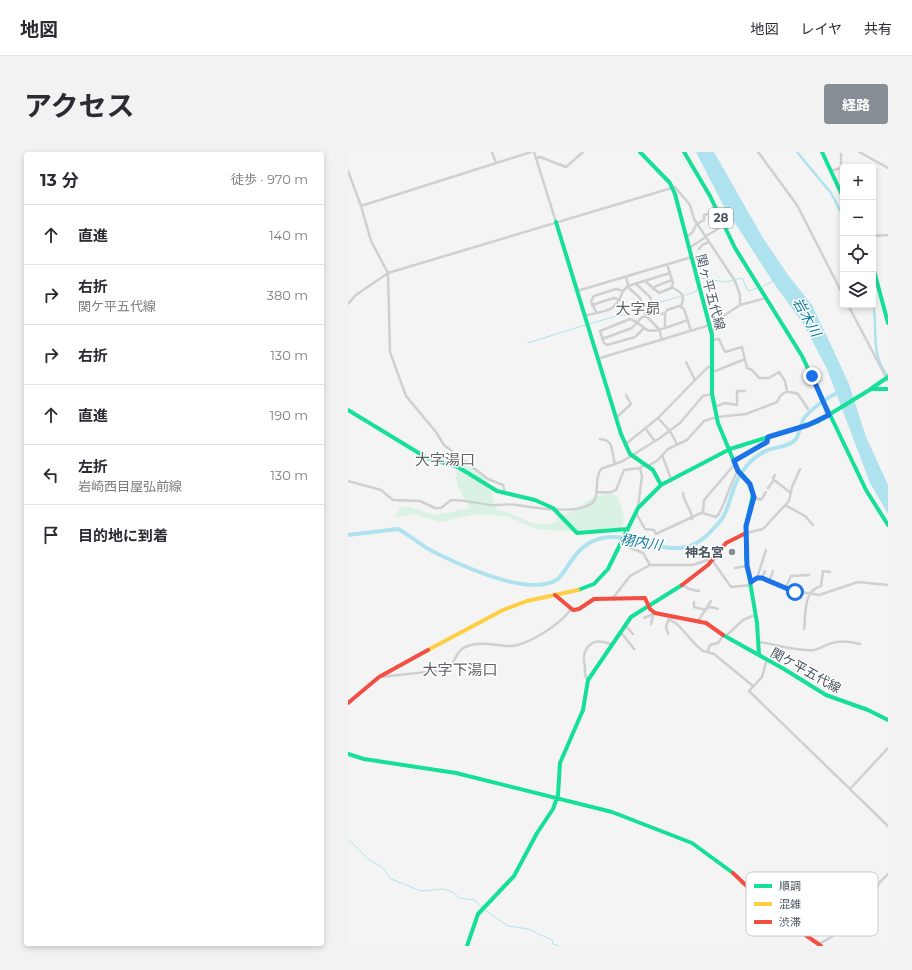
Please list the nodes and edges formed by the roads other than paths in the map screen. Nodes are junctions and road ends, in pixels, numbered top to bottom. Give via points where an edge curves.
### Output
1 (492, 152) edge
2 (533, 152) edge
3 (583, 152) edge
4 (640, 152) edge
5 (684, 152) edge
6 (758, 152) edge
7 (822, 152) edge
8 (859, 152) edge
9 (841, 154) dead end
10 (537, 158) junction
11 (496, 164) junction
12 (841, 164) edge
13 (840, 168) edge
14 (888, 168) edge
15 (348, 171) edge
16 (831, 171) junction
17 (672, 186) junction
18 (840, 190) edge
19 (361, 206) junction
20 (707, 214) dead end
21 (556, 222) junction
22 (697, 224) junction
23 (718, 229) dead end
24 (888, 235) edge
25 (876, 236) edge
26 (706, 237) junction
27 (686, 238) junction
28 (709, 242) junction
29 (689, 248) junction
30 (700, 249) dead end
31 (692, 257) junction
32 (667, 264) junction
33 (875, 272) edge
34 (388, 273) junction
35 (670, 273) junction
36 (626, 277) junction
37 (672, 280) junction
38 (644, 281) junction
39 (636, 284) junction
40 (628, 286) junction
41 (672, 287) junction
42 (840, 289) edge
43 (654, 290) junction
44 (577, 291) junction
45 (623, 291) junction
46 (650, 297) junction
47 (766, 298) junction
48 (620, 300) junction
49 (348, 304) edge
50 (740, 304) junction
51 (592, 305) junction
52 (682, 306) junction
53 (850, 308) edge
54 (596, 312) junction
55 (887, 312) edge
56 (665, 314) junction
57 (584, 316) junction
58 (646, 316) junction
59 (688, 320) junction
60 (637, 322) junction
61 (716, 322) junction
62 (888, 323) edge
63 (710, 325) junction
64 (665, 328) junction
65 (643, 329) junction
66 (659, 329) junction
67 (691, 331) junction
68 (713, 337) junction
69 (602, 339) junction
70 (662, 340) junction
71 (597, 359) junction
72 (745, 359) junction
73 (686, 362) dead end
74 (713, 365) junction
75 (712, 372) junction
76 (887, 379) edge
77 (695, 380) junction
78 (871, 389) junction
79 (888, 389) edge
80 (745, 391) dead end
81 (787, 391) junction
82 (712, 394) junction
83 (626, 395) dead end
84 (714, 407) junction
85 (808, 409) dead end
86 (348, 410) edge
87 (831, 414) junction
88 (716, 417) junction
89 (615, 418) junction
90 (658, 418) junction
91 (645, 428) junction
92 (670, 431) junction
93 (768, 437) junction
94 (600, 439) dead end
95 (654, 440) junction
96 (627, 443) junction
97 (677, 444) junction
98 (730, 449) junction
99 (632, 455) junction
100 (662, 455) junction
101 (735, 462) junction
102 (615, 464) junction
103 (646, 465) junction
104 (640, 468) junction
105 (800, 469) dead end
106 (739, 471) junction
107 (775, 475) dead end
108 (671, 479) junction
109 (348, 480) edge
110 (774, 480) junction
111 (660, 485) junction
112 (768, 488) dead end
113 (596, 492) junction
114 (766, 492) dead end
115 (505, 493) junction
116 (683, 493) dead end
117 (792, 493) junction
118 (754, 497) junction
119 (785, 505) junction
120 (553, 508) junction
121 (638, 508) junction
122 (635, 513) junction
123 (702, 513) junction
124 (692, 519) junction
125 (813, 525) dead end
126 (888, 525) edge
127 (628, 529) junction
128 (746, 533) junction
129 (622, 541) junction
130 (766, 550) dead end
131 (713, 559) junction
132 (650, 564) junction
133 (747, 566) junction
134 (735, 568) dead end
135 (765, 571) dead end
136 (773, 571) dead end
137 (830, 572) dead end
138 (809, 575) dead end
139 (757, 578) junction
140 (762, 578) junction
141 (769, 581) junction
142 (751, 584) junction
143 (683, 585) junction
144 (888, 585) edge
145 (786, 587) junction
146 (699, 591) dead end
147 (810, 593) junction
148 (555, 595) junction
149 (613, 598) junction
150 (711, 601) dead end
151 (694, 602) dead end
152 (648, 606) junction
153 (571, 609) junction
154 (706, 609) junction
155 (718, 609) dead end
156 (654, 614) junction
157 (755, 615) junction
158 (644, 618) dead end
159 (669, 618) junction
160 (698, 621) junction
161 (624, 624) junction
162 (651, 624) dead end
163 (804, 629) dead end
164 (620, 631) junction
165 (633, 634) dead end
166 (668, 634) dead end
167 (724, 636) junction
168 (758, 642) junction
169 (610, 644) junction
170 (860, 644) dead end
171 (634, 649) dead end
172 (708, 651) junction
173 (759, 655) junction
174 (767, 659) junction
175 (378, 677) junction
176 (588, 680) junction
177 (753, 686) junction
178 (348, 703) edge
179 (888, 720) edge
180 (888, 748) edge
181 (348, 754) edge
182 (850, 789) junction
183 (557, 798) junction
184 (888, 826) edge
185 (888, 874) edge
186 (746, 884) edge
187 (878, 886) edge
188 (808, 936) edge
189 (835, 936) edge
190 (820, 945) edge
191 (467, 946) edge

1 - 11 street
2 - 10 street
2 - 11 street
3 - 10 street via 566,168
4 - 17 street, 関ヶ平五代線
5 - 47 street, 28 via 710,196 735,248
6 - 42 street via 797,205
7 - 16 street
8 - 14 street
9 - 12 street
10 - 21 street
11 - 19 street
13 - 16 street
15 - 19 street
16 - 18 street
17 - 21 street
17 - 22 street via 690,206
17 - 27 street, 関ヶ平五代線
19 - 34 street via 371,241
20 - 22 street via 704,215 704,220
21 - 34 street
21 - 44 street
22 - 26 street
22 - 27 street
23 - 26 street
24 - 25 street
26 - 28 street
26 - 29 street
27 - 29 street, 関ヶ平五代線
28 - 30 street
28 - 50 street via 734,280 740,295
29 - 31 street, 関ヶ平五代線
31 - 32 street
31 - 63 street, 関ヶ平五代線
32 - 35 street
32 - 36 street
33 - 55 street
34 - 49 street via 356,295
34 - 115 street via 390,352 406,396 444,445 488,479 503,485
35 - 37 street
35 - 38 street
36 - 40 street
36 - 44 street
37 - 41 street
37 - 43 street via 656,286
38 - 39 street
38 - 43 street
39 - 40 street
39 - 46 street
40 - 45 street
40 - 58 street via 640,298
41 - 43 street via 661,293
41 - 52 street via 683,296
43 - 46 street
44 - 57 street
45 - 48 street
45 - 51 street via 616,289 594,296 591,299
46 - 56 street via 656,313
47 - 50 street
47 - 87 street, 28 via 799,351
48 - 51 street via 614,298
48 - 54 street via 613,308
50 - 61 street
51 - 54 street
52 - 56 street via 667,310
52 - 59 street
53 - 76 street
54 - 57 street
55 - 62 street
56 - 64 street
57 - 71 street
58 - 60 street
58 - 66 street
59 - 64 street
59 - 67 street
60 - 65 street
60 - 69 street via 632,328
60 - 69 street via 630,320 600,331
61 - 63 street
61 - 68 street
63 - 67 street
63 - 68 street, 関ヶ平五代線
64 - 66 street
65 - 66 street
65 - 69 street via 635,336 610,344 605,344
66 - 70 street
67 - 70 street
68 - 72 street via 719,339 725,352 742,347
68 - 74 street, 関ヶ平五代線
70 - 71 street
71 - 89 street
72 - 75 street
72 - 81 street via 748,368 759,378 769,378 779,372 785,381
73 - 77 street
74 - 75 street, 関ヶ平五代線
74 - 77 street
75 - 82 street, 関ヶ平五代線
76 - 78 street
77 - 90 street
78 - 79 street
78 - 87 street
80 - 84 street via 736,391 737,405 725,403
81 - 85 street via 798,394
81 - 88 street via 781,394 777,402 746,414
82 - 84 street, 関ヶ平五代線
82 - 92 street via 702,396
83 - 89 street via 631,404
84 - 88 street, 関ヶ平五代線
86 - 115 street via 427,458 458,467 482,483
87 - 93 street via 808,425
87 - 126 street, 28 via 866,490
88 - 97 street via 704,421 687,440
88 - 98 street, 関ヶ平五代線
89 - 96 street
90 - 91 street
90 - 92 street
91 - 95 street
91 - 96 street
92 - 95 street
92 - 97 street
93 - 98 street
93 - 101 street via 767,442
94 - 102 street via 610,443
95 - 99 street
96 - 99 street
97 - 100 street
98 - 101 street
98 - 108 street
99 - 102 street
99 - 103 street
100 - 103 street via 658,460
100 - 108 street
101 - 106 street
101 - 123 street via 704,500
102 - 113 street via 601,469 598,473
103 - 104 street
103 - 111 street via 657,474
104 - 113 street via 624,470 616,490 604,494
104 - 121 street via 642,476
105 - 117 street
106 - 118 street via 750,484
106 - 123 street via 718,515 716,517
107 - 110 street via 772,478
108 - 111 street
109 - 120 street via 381,490 393,500 420,501 434,508 441,508 451,500
110 - 112 street
110 - 117 street
111 - 121 street
113 - 120 street via 592,503 579,509
114 - 118 street via 761,500
115 - 120 street via 535,500
116 - 124 street
117 - 119 street
118 - 128 street, 関ケ平五代線 via 746,521
119 - 125 street via 805,516
119 - 128 street via 763,529
120 - 127 street via 577,533
121 - 122 street
122 - 124 street via 642,527 654,530 656,534
122 - 127 street
123 - 124 street
127 - 129 street
128 - 131 street via 730,540
128 - 133 street, 関ケ平五代線
129 - 132 street via 631,543 631,548 646,556
129 - 148 street via 608,569 594,584
130 - 139 street
131 - 132 street via 693,565
131 - 142 street via 731,587
131 - 143 street
132 - 149 street via 630,576
133 - 134 street
133 - 142 street, 関ケ平五代線
135 - 140 street
136 - 141 street
137 - 147 street via 823,571 821,586 814,588
138 - 145 street via 791,576
139 - 140 street
139 - 142 street
140 - 141 street
141 - 145 street
142 - 157 street, 関ケ平五代線
143 - 146 street
143 - 152 street
144 - 147 street via 858,582 825,595
145 - 147 street via 795,592
147 - 163 street via 806,604
148 - 153 street
148 - 175 street via 522,602 503,610
149 - 152 street via 645,598
149 - 153 street via 590,600 581,609
150 - 154 street
151 - 154 street via 694,607
152 - 156 street
152 - 161 street
153 - 175 street via 565,618 533,639 514,645 466,646 457,653 452,664 445,670
154 - 155 street
154 - 160 street
156 - 158 street
156 - 159 street
156 - 162 street
157 - 167 street via 743,620
157 - 168 street, 関ケ平五代線
159 - 160 street
159 - 166 street via 666,626
159 - 172 street via 703,651
160 - 167 street via 706,623
161 - 164 street
161 - 165 street
164 - 169 street
164 - 171 street
167 - 172 street via 718,643 710,646
167 - 173 street
168 - 170 street via 815,650 846,640
168 - 173 street, 関ケ平五代線
169 - 176 street
169 - 176 street via 596,641 586,651 583,658 585,677
172 - 177 street
173 - 174 street, 関ケ平五代線
174 - 177 street via 762,678
174 - 179 street, 関ケ平五代線 via 826,695
175 - 178 street
176 - 183 street via 583,710 560,763
177 - 182 street via 749,691
180 - 182 street
181 - 183 street via 364,759 456,773
182 - 184 street
183 - 186 street via 612,812 692,843
183 - 191 street via 514,876 478,914
185 - 187 street
188 - 190 street
189 - 190 street

